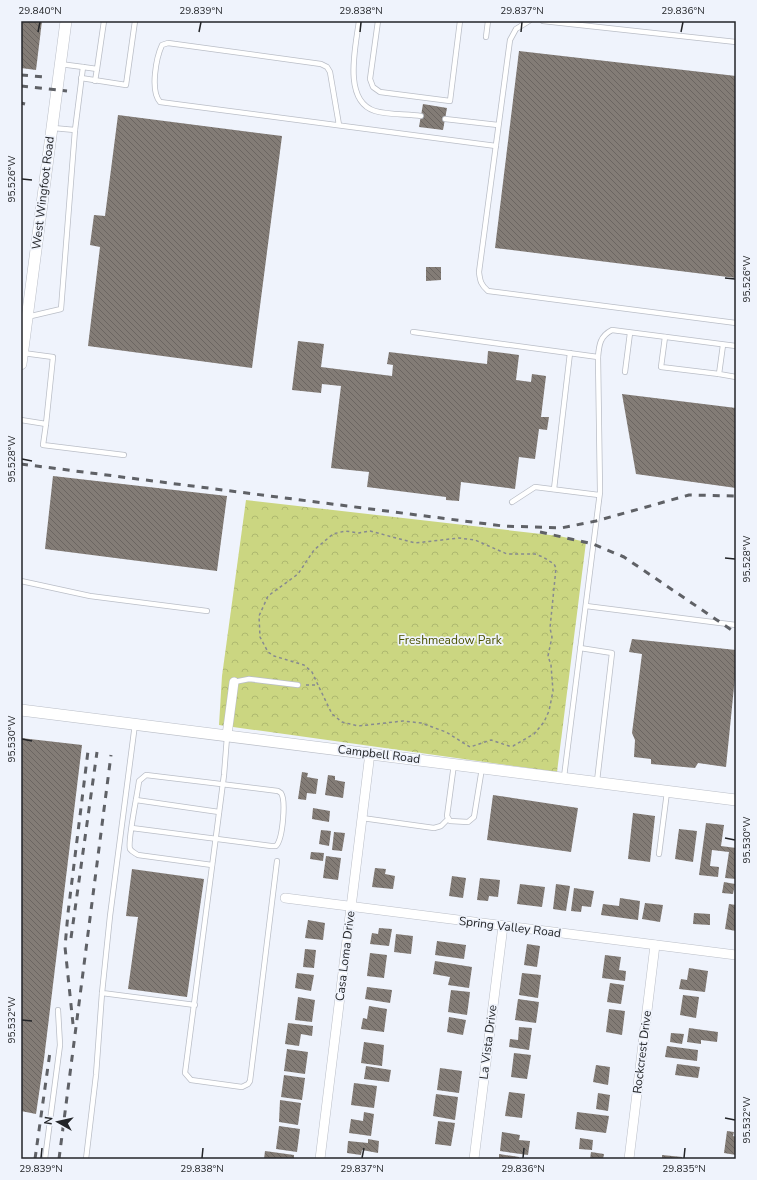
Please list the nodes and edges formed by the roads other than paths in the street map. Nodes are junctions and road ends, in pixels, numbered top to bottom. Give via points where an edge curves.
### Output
1 (66, 21) edge
2 (104, 21) edge
3 (135, 21) edge
4 (355, 21) edge
5 (359, 21) edge
6 (378, 21) edge
7 (460, 21) edge
8 (488, 21) edge
9 (529, 21) edge
10 (542, 21) edge
11 (358, 29) junction
12 (486, 37) dead end
13 (736, 42) edge
14 (60, 64) junction
15 (83, 67) junction
16 (97, 69) junction
17 (82, 78) junction
18 (95, 80) junction
19 (421, 116) dead end
20 (445, 119) dead end
21 (339, 125) junction
22 (498, 125) junction
23 (51, 128) junction
24 (75, 130) junction
25 (496, 146) junction
26 (24, 317) edge
27 (736, 323) edge
28 (412, 332) dead end
29 (630, 333) junction
30 (665, 337) junction
31 (23, 339) edge
32 (723, 344) junction
33 (736, 346) edge
34 (570, 353) junction
35 (598, 357) junction
36 (22, 359) edge
37 (625, 372) dead end
38 (718, 374) junction
39 (736, 377) edge
40 (21, 420) edge
41 (46, 424) junction
42 (124, 455) dead end
43 (554, 489) junction
44 (599, 495) junction
45 (512, 502) dead end
46 (21, 581) edge
47 (586, 606) junction
48 (207, 611) dead end
49 (736, 625) edge
50 (580, 648) junction
51 (234, 682) joint
52 (298, 685) road end
53 (21, 710) edge
54 (135, 724) junction
55 (227, 735) junction
56 (370, 753) junction
57 (454, 764) junction
58 (482, 768) junction
59 (563, 779) junction
60 (597, 783) junction
61 (222, 785) junction
62 (667, 792) junction
63 (136, 800) junction
64 (736, 800) edge
65 (218, 812) junction
66 (362, 818) junction
67 (448, 819) junction
68 (132, 828) junction
69 (215, 839) junction
70 (659, 854) dead end
71 (277, 861) dead end
72 (212, 865) junction
73 (285, 898) dead end
74 (351, 907) junction
75 (503, 926) junction
76 (655, 945) junction
77 (736, 955) edge
78 (102, 993) junction
79 (195, 1005) junction
80 (58, 1010) dead end
81 (45, 1159) edge
82 (86, 1159) edge
83 (320, 1159) edge
84 (474, 1159) edge
85 (629, 1159) edge

1 - 14 street, West Wingfoot Road
2 - 16 lane
3 - 18 lane via 126,85
4 - 11 lane
5 - 11 lane
6 - 7 lane via 370,79 373,87 380,92 450,101
8 - 12 lane
9 - 22 lane via 512,33
10 - 13 lane
11 - 19 lane via 353,72 361,102 375,111
14 - 15 lane
14 - 23 street, West Wingfoot Road
15 - 16 lane
15 - 17 lane
16 - 18 lane
17 - 18 lane
17 - 24 lane
20 - 22 lane
21 - 21 lane via 160,102 154,89 159,51 162,45 168,43 321,64 330,72
21 - 25 lane
22 - 25 lane
23 - 24 lane
23 - 26 street, West Wingfoot Road
24 - 26 lane via 61,309
25 - 27 lane via 479,272 480,282 488,291
26 - 31 street, West Wingfoot Road
28 - 34 lane
29 - 30 lane
29 - 35 lane via 612,330 606,333 599,345
29 - 37 lane
30 - 32 lane
30 - 38 lane via 661,367
31 - 36 street, West Wingfoot Road
32 - 33 lane
32 - 38 lane
34 - 35 lane
34 - 43 lane
35 - 44 lane
36 - 41 lane via 53,357
38 - 39 lane
40 - 41 lane
41 - 42 lane via 43,444
43 - 44 lane
43 - 45 lane via 535,487
44 - 47 lane
46 - 48 lane via 90,596
47 - 49 lane
47 - 50 lane
50 - 59 lane
50 - 60 lane via 612,653
51 - 52 lane via 249,679
51 - 55 street
53 - 54 street, Campbell Road
54 - 55 street, Campbell Road
54 - 78 lane
55 - 56 street, Campbell Road
55 - 61 lane
56 - 57 street, Campbell Road
56 - 66 street, Casa Loma Drive
57 - 58 street, Campbell Road
57 - 67 lane
58 - 59 street, Campbell Road
58 - 67 lane via 472,820 464,823
59 - 60 street, Campbell Road
60 - 62 street, Campbell Road
61 - 63 lane via 146,775 139,781
61 - 65 lane
61 - 69 lane via 281,793 284,798 281,836 276,846
62 - 64 street, Campbell Road
62 - 70 lane
63 - 65 lane
63 - 68 lane
65 - 69 lane
66 - 67 lane via 434,828 441,826
66 - 74 street, Casa Loma Drive
68 - 69 lane
68 - 72 lane via 130,849 138,855
69 - 72 lane
71 - 79 lane via 248,1084 242,1087 188,1078 185,1073
72 - 79 lane
73 - 74 street, Spring Valley Road
74 - 75 street, Spring Valley Road
74 - 83 street, Casa Loma Drive
75 - 76 street, Spring Valley Road
75 - 84 street, La Vista Drive
76 - 77 street, Spring Valley Road
76 - 85 street, Rockcrest Drive
78 - 79 lane
78 - 82 lane
80 - 81 lane via 60,1045

